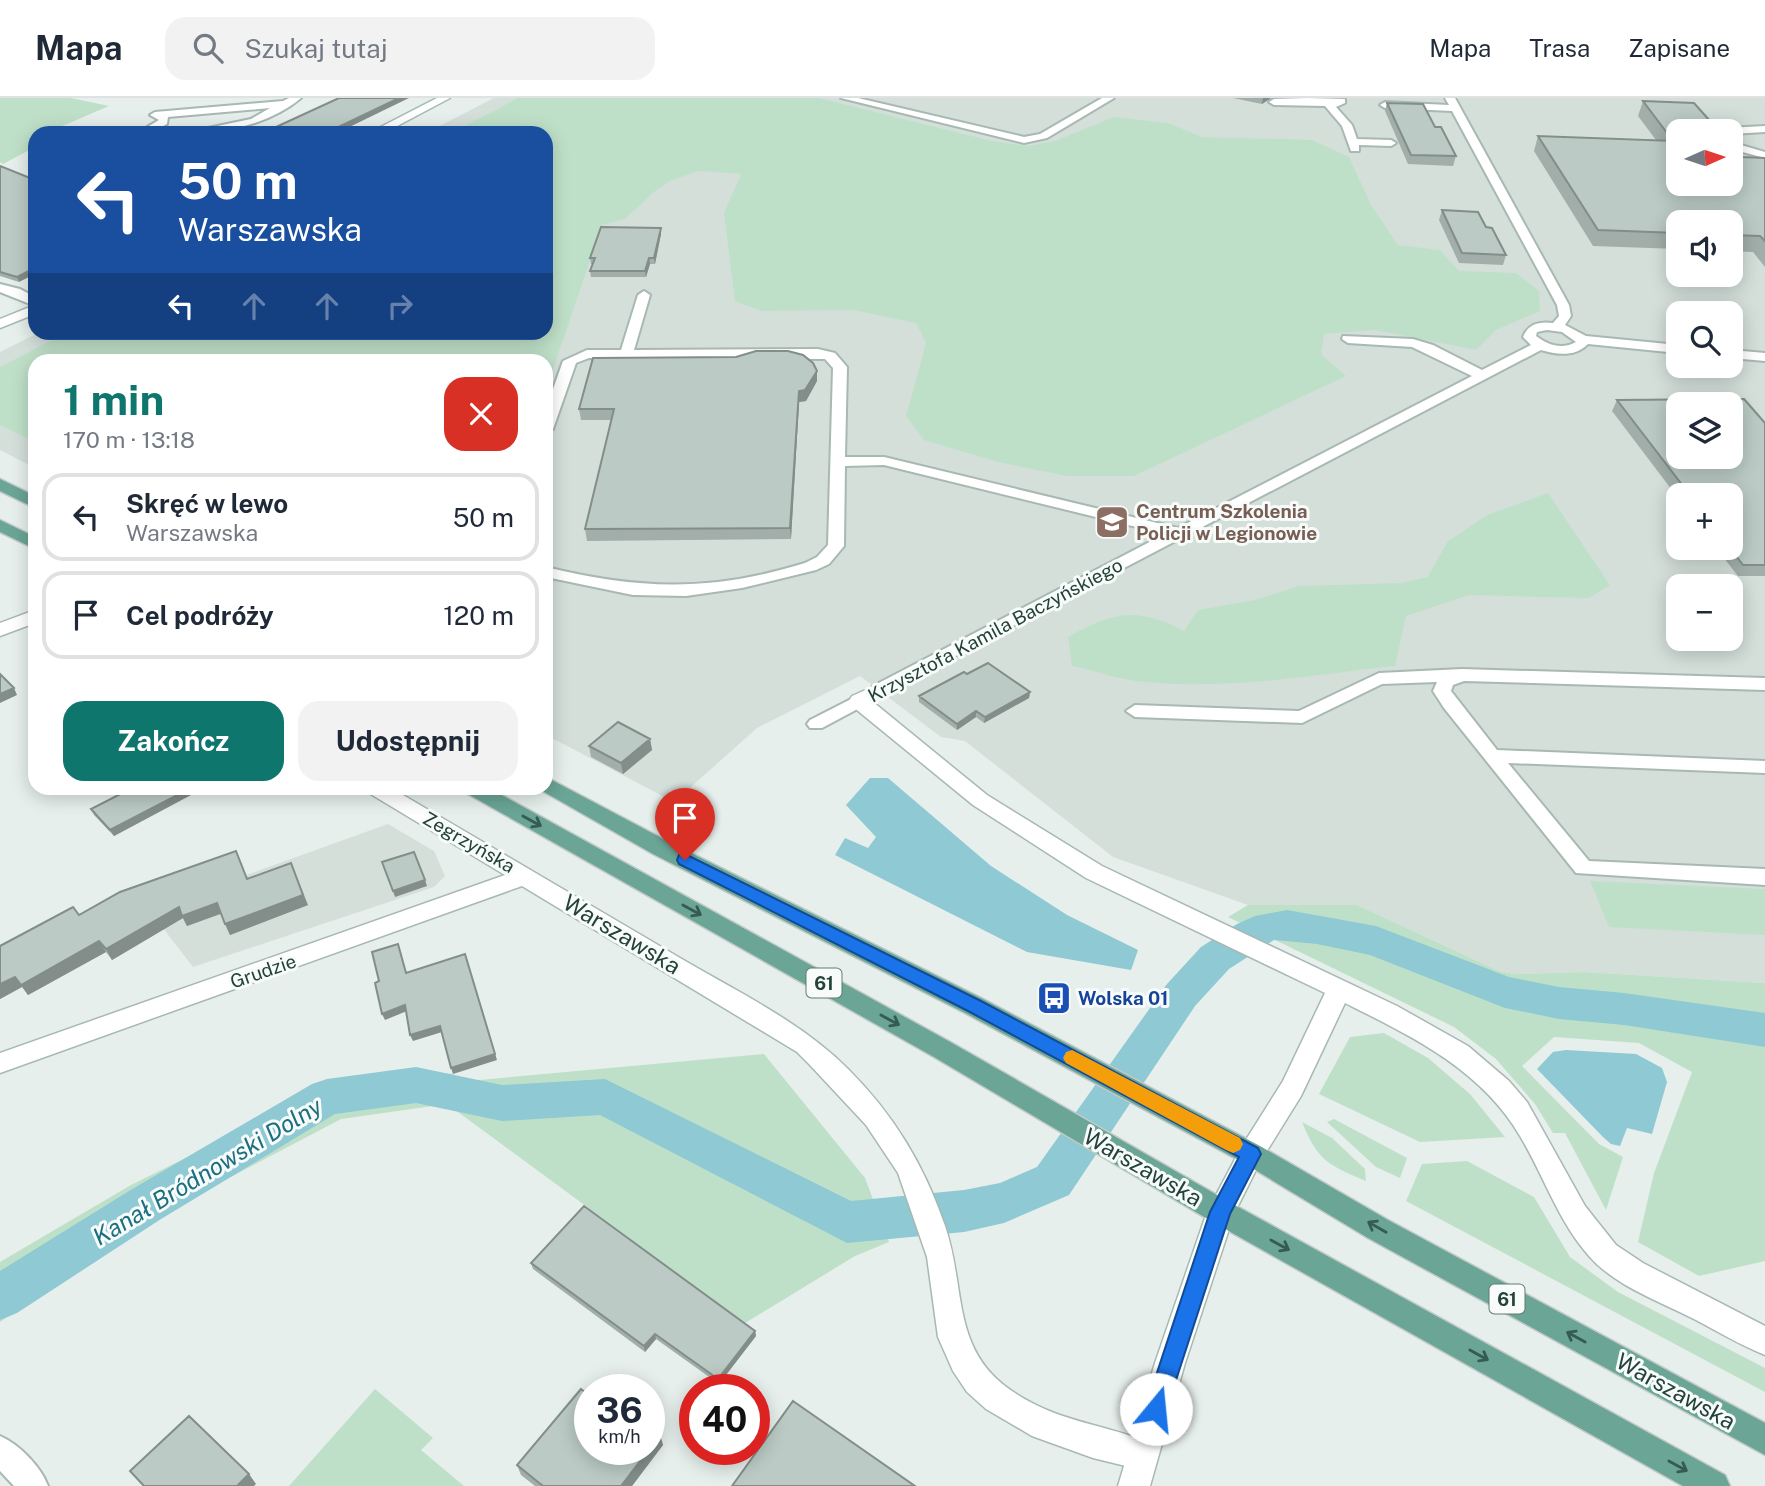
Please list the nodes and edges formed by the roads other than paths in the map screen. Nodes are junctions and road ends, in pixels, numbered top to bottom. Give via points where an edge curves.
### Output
1 (296, 98) edge
2 (445, 98) edge
3 (846, 98) edge
4 (1109, 98) edge
5 (1312, 98) edge
6 (1345, 98) edge
7 (1274, 102) dead end
8 (1334, 103) junction
9 (1453, 103) edge
10 (283, 104) junction
11 (1385, 105) edge
12 (155, 126) edge
13 (227, 126) edge
14 (389, 126) edge
15 (1765, 129) edge
16 (1743, 130) edge
17 (1391, 143) dead end
18 (1743, 150) edge
19 (1765, 155) edge
20 (0, 288) edge
21 (643, 295) dead end
22 (28, 298) edge
23 (28, 302) edge
24 (28, 304) edge
25 (0, 309) edge
26 (0, 324) edge
27 (1557, 327) junction
28 (1348, 340) dead end
29 (1583, 340) junction
30 (1541, 345) junction
31 (1666, 348) edge
32 (627, 352) junction
33 (1743, 355) edge
34 (1765, 357) edge
35 (1481, 375) junction
36 (553, 409) edge
37 (838, 462) junction
38 (0, 484) edge
39 (28, 499) edge
40 (0, 525) edge
41 (1180, 533) junction
42 (28, 540) edge
43 (553, 574) edge
44 (28, 619) edge
45 (0, 630) edge
46 (1462, 675) junction
47 (1765, 684) edge
48 (879, 691) joint
49 (859, 701) junction
50 (1135, 711) dead end
51 (816, 724) dead end
52 (1492, 756) junction
53 (1765, 767) edge
54 (553, 788) edge
55 (388, 795) edge
56 (486, 795) edge
57 (525, 875) junction
58 (1765, 877) edge
59 (1339, 989) junction
60 (0, 1063) edge
61 (1251, 1154) junction
62 (1220, 1212) junction
63 (1765, 1340) edge
64 (1765, 1440) edge
65 (0, 1450) edge
66 (1142, 1455) junction
67 (34, 1486) edge
68 (1134, 1486) edge
69 (1714, 1486) edge

1 - 10 lane
2 - 14 street
3 - 4 lane via 1024,140 1043,136
5 - 8 lane
6 - 8 lane
7 - 8 lane
8 - 17 lane via 1330,106 1347,125 1354,145
9 - 11 lane
9 - 27 lane via 1563,305 1565,316
10 - 12 lane via 155,115 164,119
10 - 13 lane via 254,121
15 - 16 lane
18 - 19 lane
20 - 22 lane
21 - 32 lane
23 - 25 street
24 - 26 street
27 - 29 lane
27 - 30 lane via 1532,329 1529,337
28 - 35 lane via 1413,343
29 - 30 lane via 1574,349
29 - 31 lane
30 - 35 lane, Krzysztofa Kamila Baczyńskiego
32 - 36 lane via 587,354 570,361
32 - 37 lane via 830,356 840,367
33 - 34 lane
35 - 41 lane, Krzysztofa Kamila Baczyńskiego
37 - 41 lane via 884,461
37 - 43 lane via 836,546 822,562 704,592 602,586
38 - 39 main road
40 - 42 main road
41 - 48 lane, Krzysztofa Kamila Baczyńskiego
44 - 45 street
46 - 47 lane
46 - 50 lane via 1379,679 1301,717
46 - 52 lane via 1446,681 1443,691
48 - 49 street, Krzysztofa Kamila Baczyńskiego
49 - 51 lane
49 - 59 street via 980,800 1094,872
52 - 53 lane
52 - 58 lane via 1583,868
54 - 61 main road, Warszawska / 61
55 - 57 street, Zegrzyńska
56 -> 62 main road, Warszawska / 61
57 - 60 street, Grudzie via 488,892
57 - 66 street, Warszawska via 806,1045 845,1080 896,1145 910,1172 940,1257 963,1363 993,1397 1038,1424
59 - 61 street via 1292,1088
59 - 63 street via 1445,1043 1497,1087 1518,1110 1574,1215 1600,1248 1627,1269
61 - 62 street
64 -> 61 main road, Warszawska / 61 via 1378,1229
62 - 66 street
62 -> 69 main road, Warszawska / 61
65 - 67 lane
66 - 68 street

